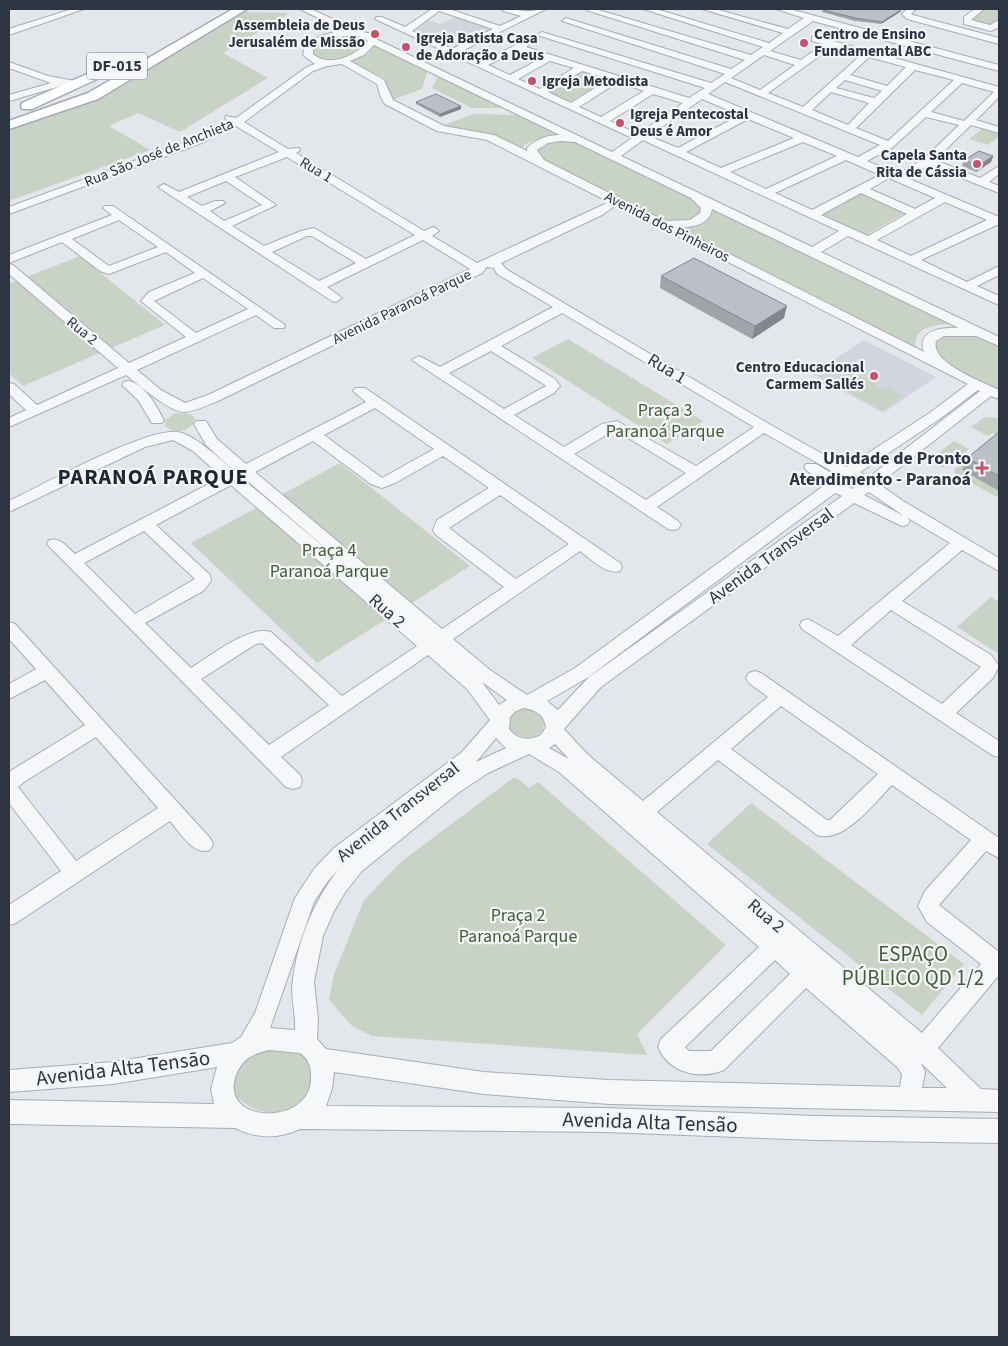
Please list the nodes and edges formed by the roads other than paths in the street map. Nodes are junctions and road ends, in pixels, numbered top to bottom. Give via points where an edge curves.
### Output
1 (80, 9) edge
2 (220, 9) edge
3 (241, 9) edge
4 (439, 9) edge
5 (506, 9) edge
6 (542, 9) edge
7 (590, 9) edge
8 (625, 9) edge
9 (647, 9) edge
10 (706, 9) edge
11 (780, 9) edge
12 (801, 9) edge
13 (980, 9) edge
14 (300, 10) edge
15 (909, 12) edge
16 (818, 13) edge
17 (530, 15) junction
18 (610, 16) junction
19 (999, 23) edge
20 (370, 25) junction
21 (977, 25) junction
22 (554, 28) junction
23 (586, 28) junction
24 (501, 29) junction
25 (407, 30) junction
26 (656, 30) junction
27 (9, 32) edge
28 (791, 33) junction
29 (968, 33) junction
30 (330, 36) junction
31 (677, 36) junction
32 (748, 39) junction
33 (815, 39) dead end
34 (373, 41) junction
35 (561, 41) junction
36 (999, 41) edge
37 (632, 43) junction
38 (831, 43) junction
39 (772, 46) junction
40 (517, 47) junction
41 (655, 49) junction
42 (453, 52) junction
43 (728, 52) junction
44 (763, 52) junction
45 (868, 53) junction
46 (550, 57) junction
47 (311, 59) junction
48 (753, 59) junction
49 (625, 60) junction
50 (343, 61) junction
51 (325, 63) junction
52 (479, 64) junction
53 (803, 64) junction
54 (999, 64) edge
55 (9, 65) edge
56 (707, 65) junction
57 (913, 66) junction
58 (582, 67) junction
59 (603, 74) junction
60 (94, 76) junction
61 (443, 76) junction
62 (729, 76) junction
63 (843, 76) junction
64 (510, 79) junction
65 (616, 79) junction
66 (687, 80) junction
67 (964, 80) junction
68 (116, 82) junction
69 (61, 83) junction
70 (75, 84) junction
71 (713, 87) junction
72 (830, 88) junction
73 (652, 90) junction
74 (890, 90) junction
75 (999, 91) edge
76 (540, 93) junction
77 (762, 93) junction
78 (701, 95) junction
79 (9, 98) edge
80 (690, 102) junction
81 (876, 102) junction
82 (985, 105) junction
83 (571, 107) junction
84 (13, 109) edge
85 (999, 110) edge
86 (805, 111) junction
87 (922, 113) junction
88 (749, 114) junction
89 (237, 120) junction
90 (602, 121) junction
91 (967, 122) junction
92 (9, 125) edge
93 (849, 129) junction
94 (999, 130) edge
95 (640, 137) junction
96 (804, 138) junction
97 (583, 143) junction
98 (889, 145) junction
99 (291, 151) junction
100 (677, 153) junction
101 (847, 156) junction
102 (612, 157) junction
103 (539, 161) junction
104 (859, 161) junction
105 (928, 162) junction
106 (999, 168) edge
107 (720, 172) junction
108 (894, 176) junction
109 (227, 177) junction
110 (981, 182) junction
111 (238, 184) junction
112 (164, 187) dead end
113 (226, 189) dead end
114 (861, 189) junction
115 (999, 190) edge
116 (766, 193) junction
117 (178, 196) junction
118 (696, 197) junction
119 (262, 198) junction
120 (944, 198) junction
121 (613, 199) junction
122 (219, 203) dead end
123 (9, 204) edge
124 (246, 205) dead end
125 (109, 208) dead end
126 (636, 209) junction
127 (9, 211) edge
128 (201, 211) junction
129 (914, 213) junction
130 (812, 215) junction
131 (120, 216) junction
132 (655, 219) junction
133 (998, 220) edge
134 (224, 226) junction
135 (848, 231) junction
136 (429, 233) junction
137 (64, 238) junction
138 (869, 240) junction
139 (166, 248) junction
140 (264, 251) junction
141 (812, 252) junction
142 (9, 259) edge
143 (912, 260) junction
144 (364, 263) junction
145 (9, 268) edge
146 (489, 270) junction
147 (999, 270) edge
148 (204, 274) junction
149 (9, 283) edge
150 (319, 286) junction
151 (968, 286) junction
152 (336, 298) dead end
153 (999, 301) edge
154 (257, 310) junction
155 (558, 310) junction
156 (279, 325) dead end
157 (196, 338) junction
158 (994, 339) edge
159 (491, 345) junction
160 (419, 360) dead end
161 (942, 366) junction
162 (122, 372) junction
163 (439, 373) junction
164 (9, 387) edge
165 (988, 390) edge
166 (360, 391) dead end
167 (376, 402) junction
168 (184, 408) junction
169 (36, 411) junction
170 (504, 415) junction
171 (157, 422) junction
172 (201, 422) junction
173 (9, 423) edge
174 (759, 430) junction
175 (316, 434) junction
176 (173, 436) junction
177 (444, 450) junction
178 (563, 454) junction
179 (697, 473) junction
180 (850, 473) junction
181 (240, 475) junction
182 (868, 484) junction
183 (835, 485) junction
184 (500, 488) junction
185 (853, 495) junction
186 (9, 498) edge
187 (9, 507) edge
188 (646, 507) junction
189 (146, 524) junction
190 (673, 525) dead end
191 (55, 544) dead end
192 (580, 544) junction
193 (956, 546) junction
194 (73, 562) junction
195 (999, 565) edge
196 (614, 567) dead end
197 (999, 578) edge
198 (515, 587) junction
199 (891, 602) junction
200 (134, 622) junction
201 (808, 625) dead end
202 (9, 628) edge
203 (435, 642) junction
204 (839, 645) junction
205 (47, 670) junction
206 (189, 678) junction
207 (755, 678) dead end
208 (9, 692) edge
209 (780, 696) junction
210 (527, 701) junction
211 (342, 706) junction
212 (944, 714) junction
213 (499, 721) junction
214 (98, 727) junction
215 (555, 728) junction
216 (529, 746) junction
217 (718, 749) junction
218 (999, 750) edge
219 (267, 756) junction
220 (891, 774) junction
221 (293, 782) dead end
222 (9, 784) edge
223 (9, 788) edge
224 (172, 809) junction
225 (634, 815) junction
226 (203, 844) dead end
227 (992, 844) edge
228 (74, 874) junction
229 (9, 916) edge
230 (774, 947) junction
231 (997, 963) edge
232 (805, 974) junction
233 (243, 1048) junction
234 (923, 1049) junction
235 (313, 1051) junction
236 (9, 1081) edge
237 (909, 1098) junction
238 (988, 1101) edge
239 (9, 1112) edge
240 (235, 1116) junction
241 (301, 1118) junction
242 (999, 1131) edge

1 - 27 street
2 - 60 main road, DF-015
3 - 68 main road, DF-015
4 - 24 street
4 - 25 street
5 - 17 street
6 - 17 street
7 - 18 street
7 - 22 street
8 - 18 street
9 - 32 street
10 - 28 street
11 - 16 street
12 - 16 street
13 - 21 street via 967,19
14 - 20 street
14 - 30 street via 329,29
15 - 29 street via 915,19
16 - 28 street
16 - 54 street
17 - 24 street
18 - 26 street
19 - 21 street via 991,28
20 - 25 street
20 - 30 street
20 - 34 street
21 - 29 street
22 - 23 street
22 - 35 street
22 - 40 street
23 - 35 street
23 - 37 street
24 - 42 street
25 - 42 street
26 - 31 street
26 - 37 street
28 - 39 street
29 - 36 street
30 - 47 street via 316,41 308,49
31 - 41 street
31 - 43 street
32 - 39 street
32 - 43 street
33 - 38 street
34 - 50 street via 365,52
34 - 61 street
35 - 49 street
37 - 41 street
38 - 45 street
38 - 53 street
39 - 44 street
40 - 46 street
40 - 52 street
41 - 56 street
42 - 52 street
43 - 48 street
44 - 48 street
44 - 53 street
45 - 57 street
45 - 63 street
46 - 58 street
46 - 64 street
47 - 51 street
47 - 89 street, Rua São José de Anchieta
48 - 62 street
49 - 59 street
49 - 66 street
50 - 51 street
50 - 103 street, Avenida dos Pinheiros via 381,82 389,102 441,129 490,137
51 - 89 street, Rua São José de Anchieta
52 - 61 street
52 - 64 street
53 - 77 street
55 - 69 street
56 - 62 street
56 - 66 street
57 - 67 street
57 - 74 street
58 - 59 street
58 - 76 street
59 - 65 street
60 - 68 main road via 90,84 96,86
60 - 70 main road, DF-015
61 - 97 street
62 - 71 street
62 - 77 street
63 - 72 street
63 - 74 street
64 - 76 street
65 - 73 street
65 - 83 street
66 - 71 street
67 - 75 street
67 - 87 street
68 - 92 main road, DF-015 via 72,105
69 - 70 street
69 - 79 street
70 - 84 main road, DF-015
71 - 78 street
72 - 81 street
72 - 86 street
73 - 80 street
73 - 90 street
74 - 81 street
75 - 82 street
76 - 83 street
77 - 86 street
78 - 80 street
78 - 88 street
80 - 95 street
81 - 93 street
82 - 85 street
82 - 91 street
83 - 90 street
86 - 93 street
87 - 91 street
87 - 98 street
88 - 96 street
88 - 100 street
89 - 99 street, Rua 1
89 - 123 street, Rua São José de Anchieta
89 - 127 street, Rua São José de Anchieta via 195,142
90 - 95 street
91 - 94 street
91 - 105 street
93 - 98 street
95 - 100 street
95 - 102 street
96 - 101 street
96 - 107 street
97 - 102 street
97 - 103 street via 555,138 541,142 530,150
98 - 104 street
99 - 109 street
99 - 136 street, Rua 1
100 - 107 street
101 - 104 street
101 - 116 street
102 - 118 street
103 - 121 street, Avenida dos Pinheiros
104 - 108 street
105 - 108 street
105 - 110 street
106 - 110 street
107 - 116 street
108 - 114 street
108 - 120 street
109 - 111 street
109 - 117 street
110 - 115 street
111 - 113 street
111 - 119 street
112 - 117 street
114 - 129 street
114 - 130 street
116 - 130 street
117 - 128 street
118 - 132 street via 707,207 703,218 677,225
118 - 141 street
119 - 124 street
119 - 134 street via 270,205
120 - 129 street
120 - 133 street
121 - 126 street, Avenida dos Pinheiros
121 - 146 street, Avenida Paranoá Parque via 610,206 598,213
122 - 128 street
125 - 131 street
126 - 132 street, Avenida dos Pinheiros
126 - 146 street, Avenida Paranoá Parque via 619,212
128 - 134 street
129 - 138 street
130 - 135 street
131 - 137 street
131 - 139 street
132 - 161 street, Avenida dos Pinheiros
133 - 143 street
134 - 140 street
135 - 138 street
135 - 141 street
136 - 144 street
136 - 146 street, Rua 1
137 - 139 street via 107,270
137 - 142 street
138 - 143 street
139 - 148 street
140 - 144 street via 314,232
140 - 150 street
141 - 158 street
143 - 151 street
144 - 150 street
145 - 162 street, Rua 2
146 - 155 street, Rua 1
146 - 168 street, Avenida Paranoá Parque via 213,398
146 - 172 street, Avenida Paranoá Parque via 222,404
147 - 151 street
148 - 154 street
148 - 157 street via 148,301
149 - 162 street, Rua 2
150 - 152 street
151 - 153 street
154 - 156 street
154 - 157 street
155 - 159 street
155 - 174 street, Rua 1
157 - 162 street
158 - 161 street via 956,330 934,335 926,346
159 - 163 street
159 - 170 street via 553,386
160 - 163 street
161 - 165 street, Avenida dos Pinheiros
162 - 168 street, Rua 2
162 - 169 street
162 - 171 street, Rua 2 via 144,398
163 - 170 street
164 - 169 street
165 - 180 street, Avenida Transversal via 936,415
165 - 182 street, Avenida Transversal
166 - 167 street
167 - 175 street
167 - 177 street
168 - 171 street, Avenida Paranoá Parque via 165,413
168 - 172 street via 199,412
169 - 173 street
170 - 178 street
171 - 176 street via 160,431
171 - 186 street, Avenida Paranoá Parque via 134,439
172 - 176 street, Avenida Paranoá Parque via 191,432
172 - 181 street, Rua 2 via 211,442
174 - 179 street
174 - 180 street, Rua 1
174 - 183 street, Rua 1
175 - 177 street via 379,482 390,480
175 - 181 street
176 - 181 street, Rua 2
176 - 187 street, Avenida Paranoá Parque via 140,444
177 - 184 street
178 - 179 street via 607,427 617,425
178 - 188 street
179 - 188 street
180 - 182 street, Rua 1
180 - 183 street, Avenida Transversal
181 - 189 street
181 - 203 street, Rua 2
182 - 185 street, Avenida Transversal
182 - 193 street, Rua 1
183 - 185 street, Rua 1
183 - 210 street, Avenida Transversal via 581,673
184 - 192 street
184 - 198 street via 442,524 441,530
185 - 193 street, Rua 1
185 - 215 street, Avenida Transversal via 595,682
188 - 190 street
189 - 194 street
189 - 200 street via 202,575 204,581
191 - 194 street
192 - 196 street
192 - 198 street
193 - 195 street, Rua 1
193 - 197 street, Rua 1
193 - 199 street
194 - 200 street
198 - 203 street
199 - 204 street
199 - 212 street via 990,666 987,673
200 - 206 street
201 - 204 street
202 - 205 street
203 - 210 street, Rua 2
203 - 211 street
203 - 213 street, Rua 2 via 474,684
204 - 212 street
205 - 208 street
205 - 214 street
206 - 211 street via 252,639 265,636
206 - 219 street
207 - 209 street
209 - 217 street
209 - 220 street
210 - 213 street, Avenida Transversal via 508,707
210 - 215 street via 551,712
211 - 219 street
212 - 218 street
213 - 216 street via 504,737 518,745
213 - 233 street, Avenida Transversal via 469,757 341,854 321,875 305,898 264,1018
214 - 222 street
214 - 224 street
215 - 216 street, Avenida Transversal via 546,741
215 - 225 street, Rua 2
216 - 225 street, Rua 2
216 - 235 street, Avenida Transversal via 481,768 451,787 355,865 339,884 313,936 303,981
217 - 220 street via 824,829 838,825
217 - 225 street
219 - 221 street
220 - 227 street
223 - 228 street
224 - 226 street
224 - 228 street
225 - 230 street, Rua 2
225 - 234 street, Rua 2
227 - 231 street via 932,897 928,906 934,915
228 - 229 street
230 - 232 street, Rua 2
230 - 232 street via 669,1047 685,1062 716,1062
231 - 234 street
232 - 237 street, Rua 2 via 910,1063 914,1077
233 - 235 street via 274,1039
233 - 236 street, Avenida Alta Tensāo via 113,1073
233 - 240 street via 224,1074 221,1085 226,1107
234 - 238 street, Rua 2
235 - 237 street, Avenida Alta Tensão via 484,1083 609,1092
235 - 241 street via 324,1080 316,1103
237 - 238 street, Avenida Alta Tensão
239 - 240 street, Avenida Alta Tensāo
240 - 241 street via 245,1122 277,1125
241 - 242 street, Avenida Alta Tensão via 606,1120

